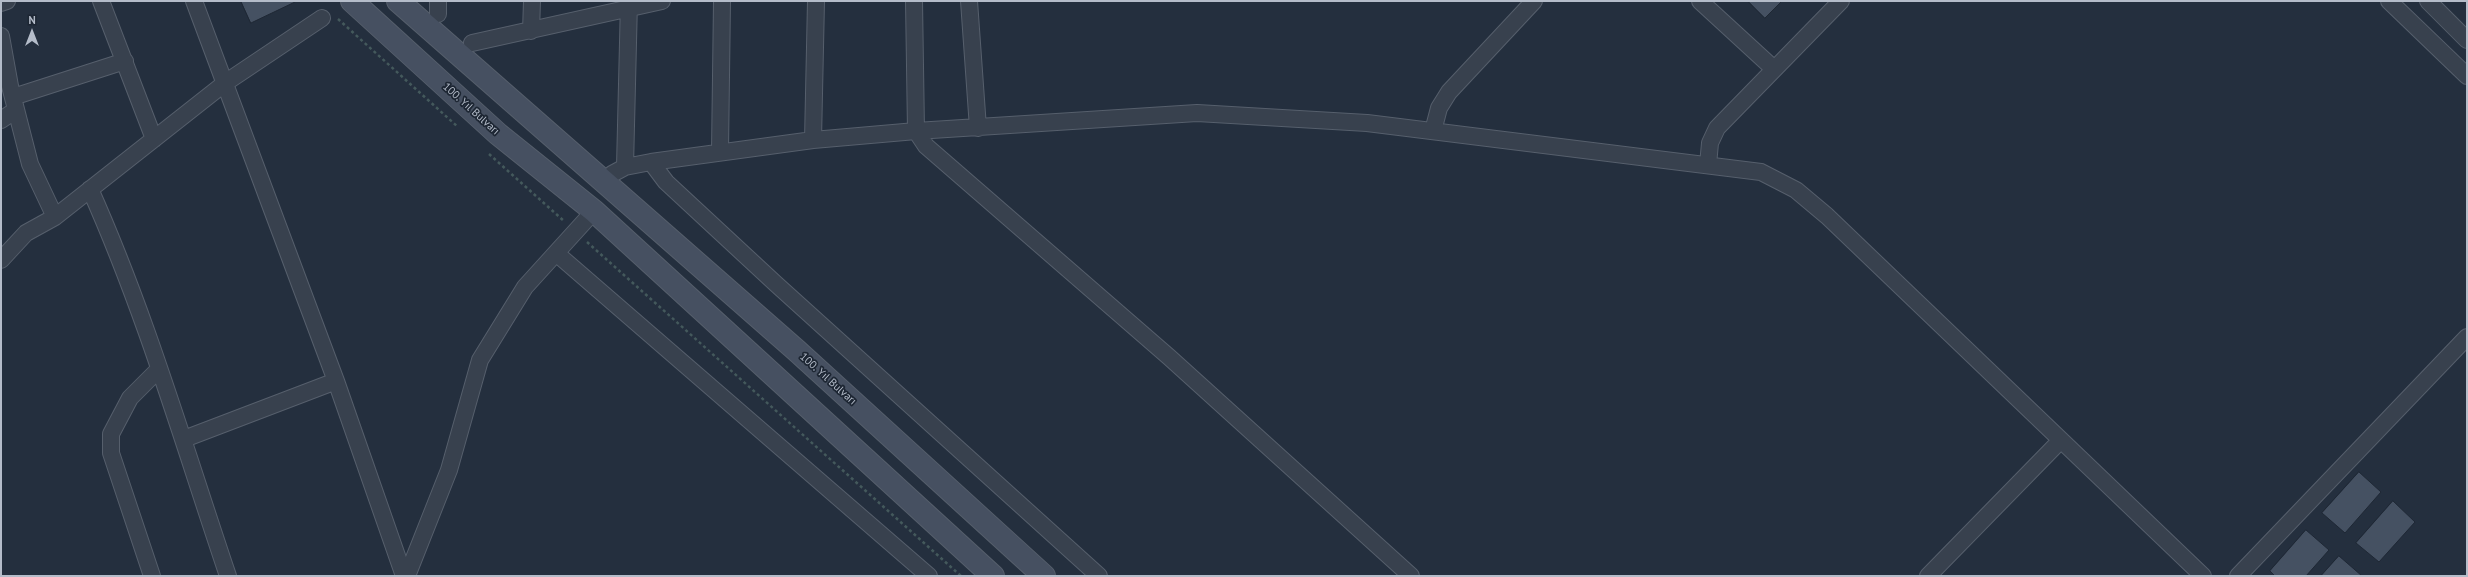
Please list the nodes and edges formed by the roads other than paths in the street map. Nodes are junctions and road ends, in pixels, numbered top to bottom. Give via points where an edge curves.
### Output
1 (7, 1) edge
2 (101, 1) edge
3 (194, 1) edge
4 (352, 1) edge
5 (398, 1) edge
6 (532, 1) edge
7 (662, 1) edge
8 (722, 1) edge
9 (816, 1) edge
10 (914, 1) edge
11 (969, 1) edge
12 (1534, 1) edge
13 (1700, 1) edge
14 (1841, 1) edge
15 (2389, 1) edge
16 (2428, 1) edge
17 (1, 3) edge
18 (629, 5) edge
19 (329, 17) road end
20 (531, 31) junction
21 (1, 36) edge
22 (2467, 40) edge
23 (472, 44) dead end
24 (125, 61) junction
25 (1774, 69) junction
26 (2467, 76) edge
27 (226, 83) junction
28 (14, 104) junction
29 (1, 120) edge
30 (978, 128) junction
31 (916, 131) junction
32 (1433, 131) junction
33 (154, 139) junction
34 (814, 140) junction
35 (720, 151) junction
36 (651, 162) junction
37 (1708, 165) junction
38 (625, 167) junction
39 (607, 186) junction
40 (90, 189) junction
41 (594, 211) junction
42 (54, 217) junction
43 (556, 253) junction
44 (1, 260) edge
45 (2467, 337) edge
46 (159, 369) junction
47 (336, 381) junction
48 (184, 439) junction
49 (2061, 440) junction
50 (152, 576) edge
51 (228, 576) edge
52 (405, 576) edge
53 (930, 576) edge
54 (993, 576) edge
55 (1044, 576) edge
56 (1100, 576) edge
57 (1411, 576) edge
58 (1928, 576) edge
59 (2203, 576) edge
60 (2238, 576) edge

1 - 17 street
2 - 24 street
3 - 27 street
4 - 41 main road, 100. Yıl Bulvarı via 498,134
5 - 39 main road, 100. Yıl Bulvarı
6 - 20 street
7 - 18 street
8 - 35 street
9 - 34 street
10 - 31 street
11 - 30 street
12 - 32 street via 1449,92 1439,108
13 - 25 street
14 - 25 street
15 - 26 street
16 - 22 street
18 - 20 street
18 - 38 street
19 - 27 street
20 - 23 street
21 - 28 street
24 - 28 street
24 - 33 street
25 - 37 street via 1717,128 1710,143
27 - 33 street
27 - 47 street
28 - 29 street
28 - 42 street via 30,164
30 - 31 street
30 - 32 street via 1197,113 1367,123
31 - 34 street
31 - 57 street via 926,146 1169,357
32 - 37 street
33 - 40 street
34 - 35 street
35 - 36 street
36 - 38 street
36 - 56 street via 666,182 776,284
37 - 49 street via 1761,172 1779,180 1812,202
38 - 39 street via 612,174
39 - 41 main road
39 - 55 main road, 100. Yıl Bulvarı via 796,350
40 - 42 street
40 - 46 street via 114,243
41 - 43 street
41 - 54 main road, 100. Yıl Bulvarı
42 - 44 street via 26,233
43 - 52 street via 525,287 480,360 448,470
43 - 53 street
45 - 60 street
46 - 48 street
46 - 50 street via 130,398 111,434 111,453
47 - 48 street
47 - 52 street
48 - 51 street
49 - 58 street
49 - 59 street

